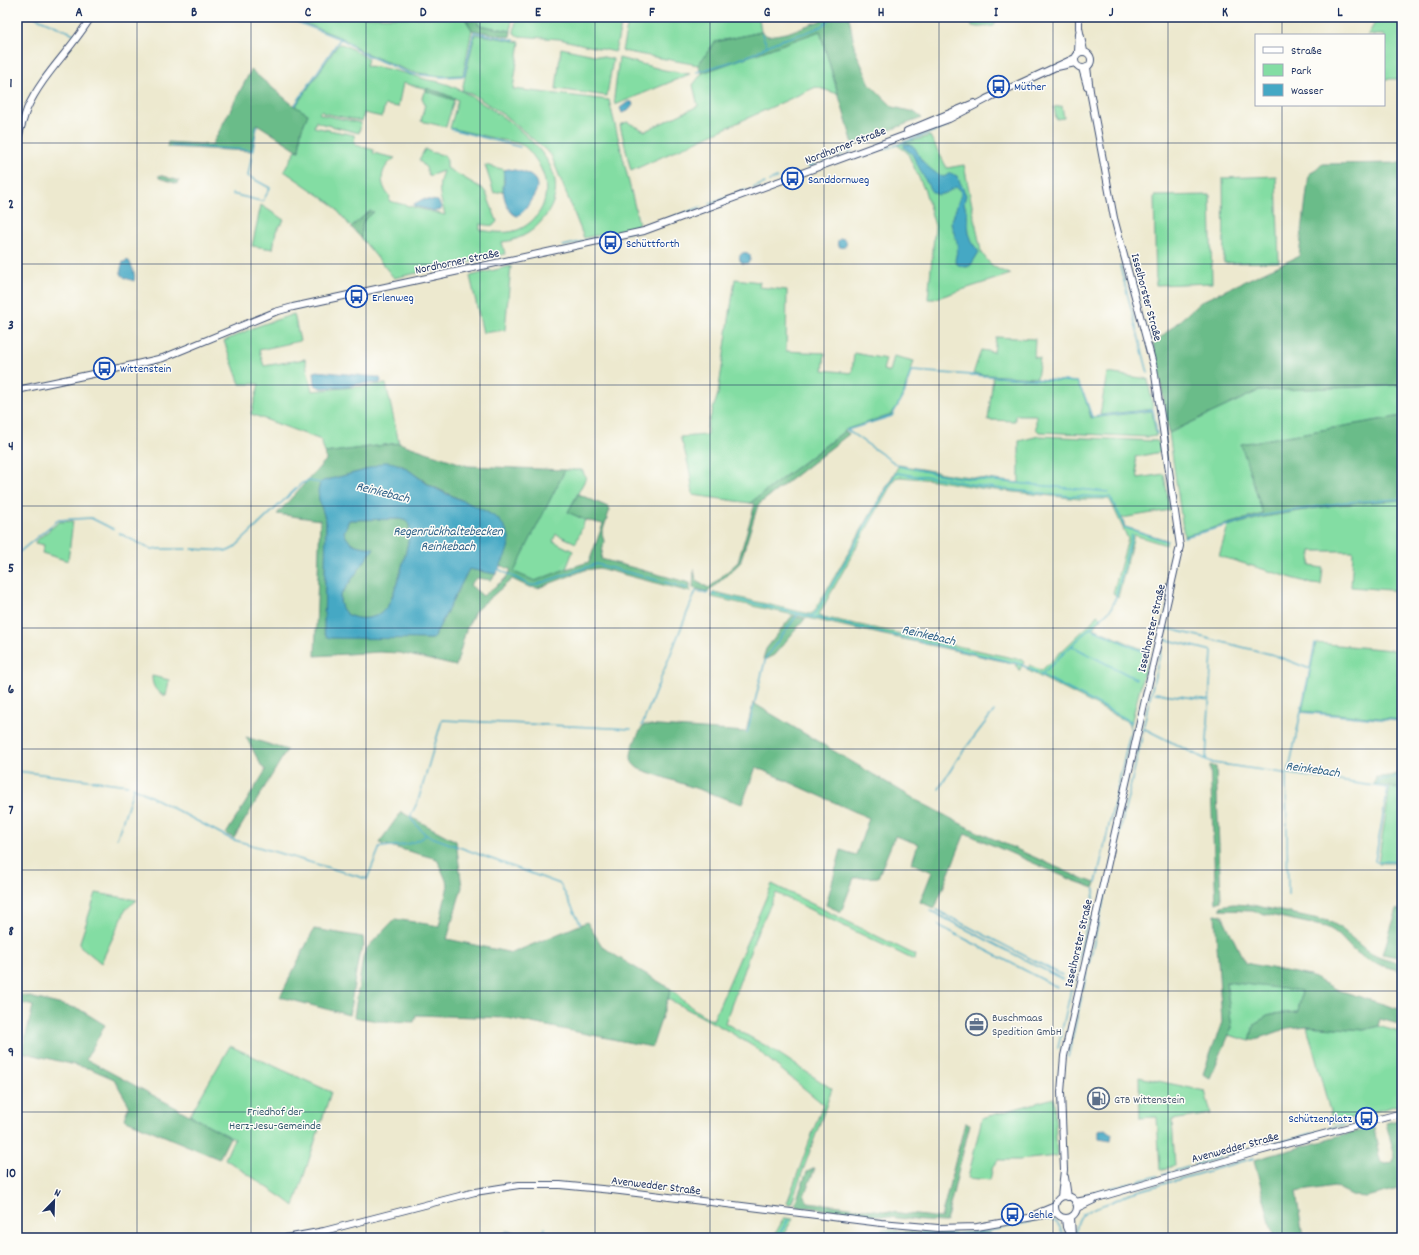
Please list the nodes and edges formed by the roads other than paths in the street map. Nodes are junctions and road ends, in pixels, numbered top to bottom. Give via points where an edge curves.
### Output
1 (90, 17) edge
2 (1079, 17) edge
3 (1078, 56) junction
4 (1085, 68) junction
5 (17, 142) edge
6 (17, 390) edge
7 (1402, 1113) edge
8 (1064, 1170) junction
9 (1068, 1197) junction
10 (1061, 1198) junction
11 (1076, 1205) junction
12 (1055, 1209) junction
13 (1068, 1218) junction
14 (286, 1238) edge
15 (1072, 1238) edge

1 - 5 street via 36,92 22,123
2 - 3 street
3 - 4 street
3 - 4 street, Isselhorster Straße via 1089,53 1090,64
3 - 6 street, Nordhorner Straße via 949,119 644,231 293,307 163,358
4 - 8 street, Isselhorster Straße via 1085,81 1090,91 1114,218 1154,368 1180,546 1064,1056 1061,1092
7 - 11 street, Avenwedder Straße via 1256,1152
8 - 9 street, Isselhorster Straße
8 - 10 street, Isselhorster Straße
9 - 10 street
9 - 11 street
10 - 12 street via 1056,1202
11 - 13 street via 1074,1215
12 - 13 street via 1061,1218
12 - 14 street, Avenwedder Straße via 977,1227 927,1228 612,1190 526,1184 497,1187
13 - 15 street via 1066,1227

